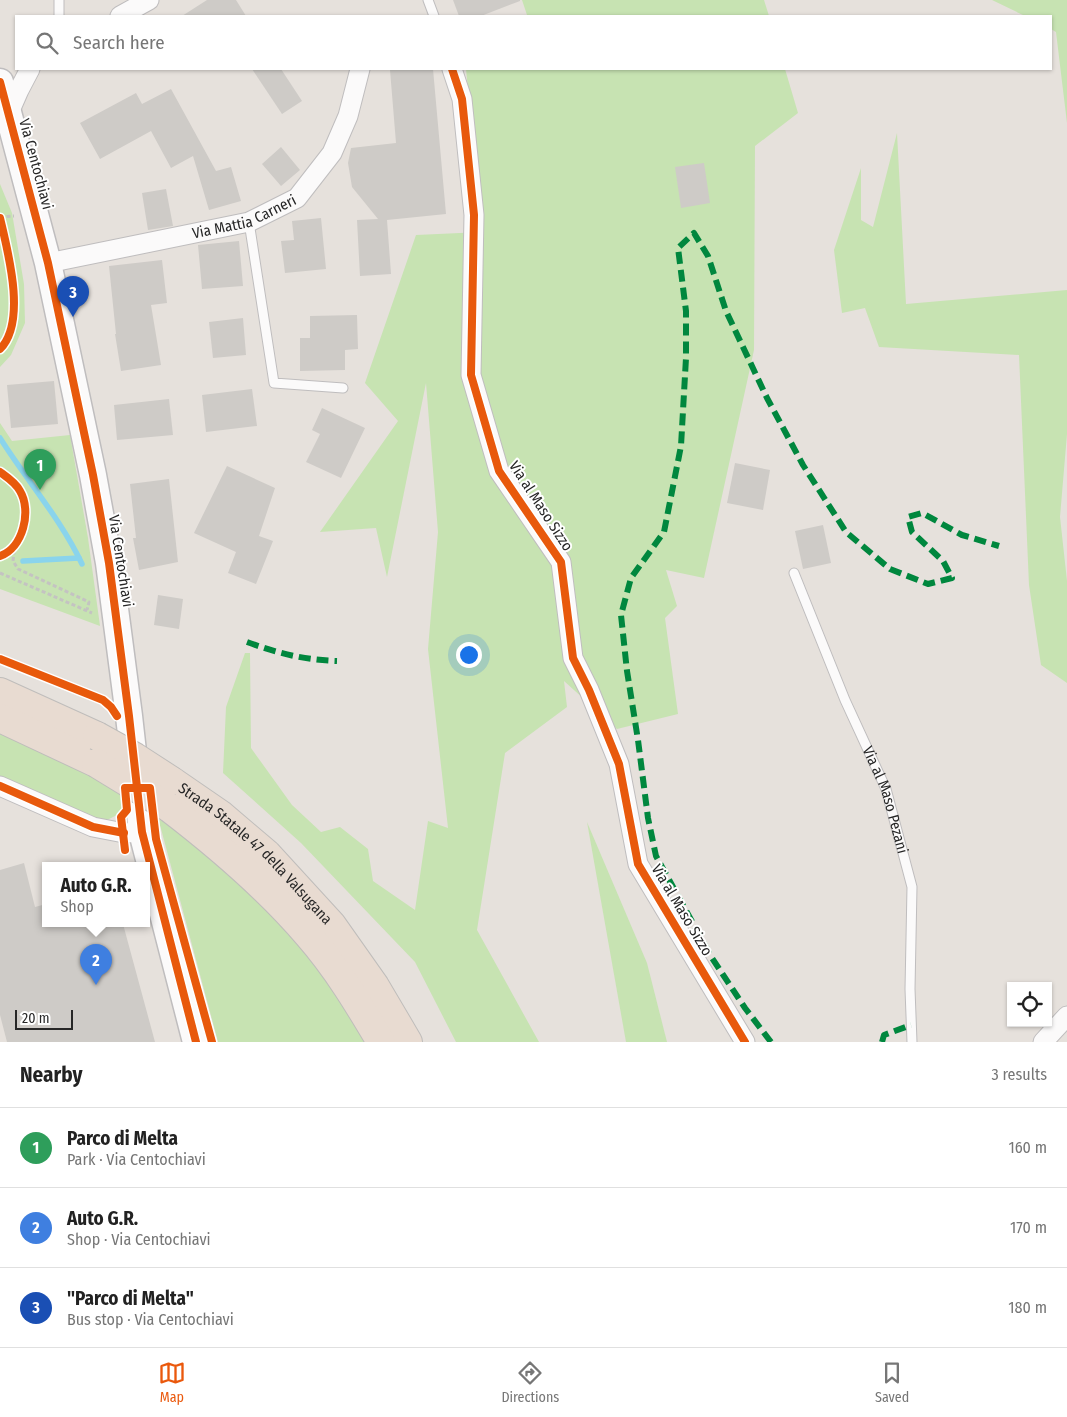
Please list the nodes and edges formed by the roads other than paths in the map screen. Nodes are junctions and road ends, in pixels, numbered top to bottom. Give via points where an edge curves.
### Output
1 (59, 0) edge
2 (149, 0) edge
3 (428, 0) edge
4 (59, 15) edge
5 (122, 15) edge
6 (434, 15) edge
7 (30, 70) edge
8 (360, 70) edge
9 (452, 70) edge
10 (1, 85) edge
11 (8, 115) junction
12 (249, 222) junction
13 (48, 263) junction
14 (343, 388) dead end
15 (794, 573) dead end
16 (0, 692) edge
17 (0, 718) edge
18 (97, 749) junction
19 (0, 786) edge
20 (170, 794) junction
21 (142, 832) junction
22 (150, 862) edge
23 (150, 863) edge
24 (1067, 1016) edge
25 (196, 1042) edge
26 (381, 1042) edge
27 (408, 1042) edge
28 (745, 1042) edge
29 (912, 1042) edge
30 (1043, 1042) edge

1 - 4 lane
2 - 5 street
3 - 6 lane
7 - 11 street, Via Centochiavi
8 - 12 street, Via Mattia Carneri via 348,116 332,153 297,198
9 - 28 street, Via al Maso Sizzo via 462,99 474,215 471,375 500,471 562,562 573,658 619,764 638,864
10 - 11 street, Via Centochiavi
11 - 13 street, Via Centochiavi
12 - 13 street, Via Mattia Carneri
12 - 14 lane via 274,383
13 - 21 street, Via Centochiavi via 109,563
15 - 29 lane, Via al Maso Pezani via 845,700 886,789 912,887
16 - 18 highway, Strada Statale 47 della Valsugana
17 - 18 highway, Strada Statale 47 della Valsugana
18 - 20 highway, Strada Statale 47 della Valsugana, bridge
19 - 21 street via 93,827 124,834
20 - 26 highway, Strada Statale 47 della Valsugana via 309,936 352,994
20 - 27 highway, Strada Statale 47 della Valsugana via 220,814 267,854 332,925 375,986
21 - 22 street, Via Centochiavi
23 - 25 street, Via Centochiavi
24 - 30 street

